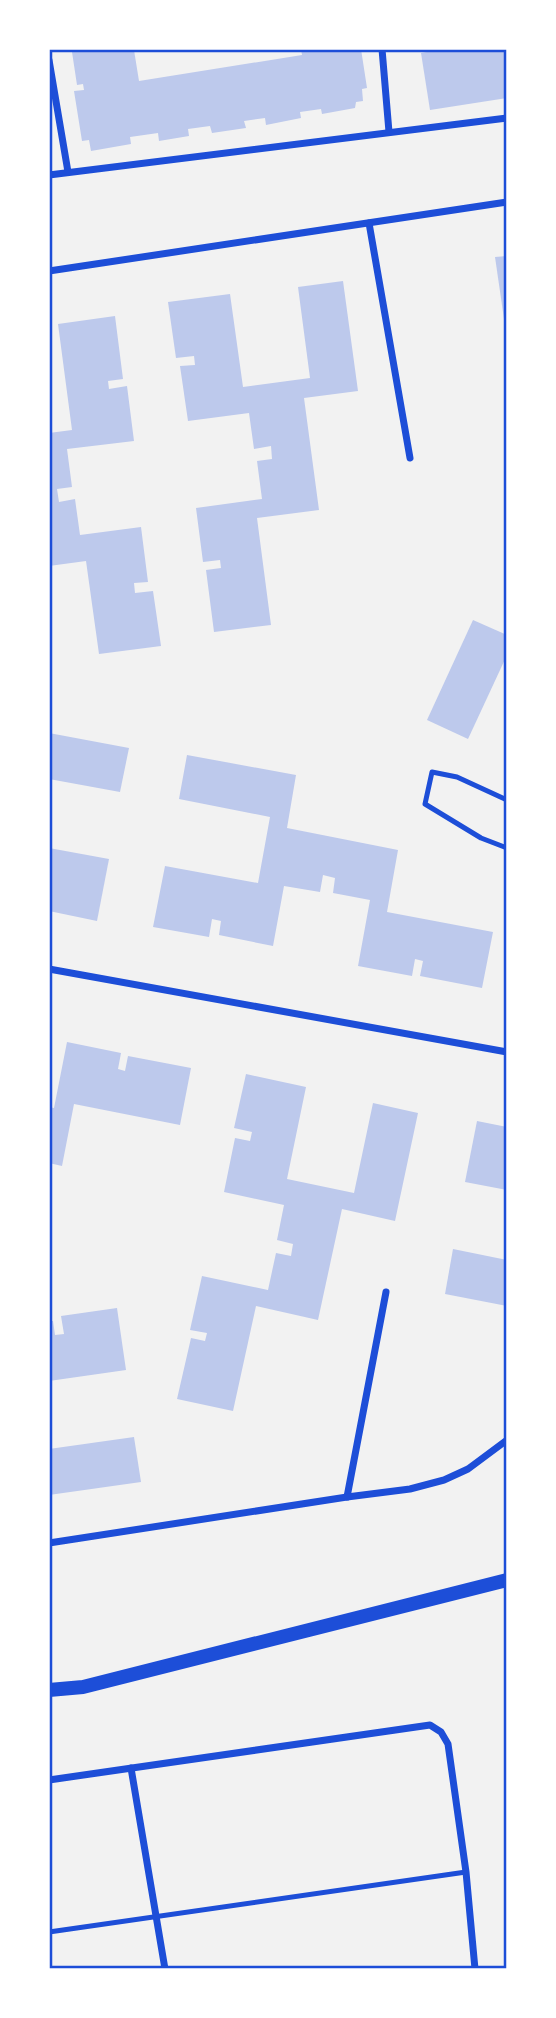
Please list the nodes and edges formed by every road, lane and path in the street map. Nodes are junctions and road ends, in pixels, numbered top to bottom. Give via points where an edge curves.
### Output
1 (382, 49) edge
2 (49, 61) edge
3 (507, 118) edge
4 (389, 132) junction
5 (68, 172) junction
6 (49, 175) edge
7 (507, 202) edge
8 (369, 223) junction
9 (49, 271) edge
10 (410, 458) dead end
11 (507, 800) edge
12 (507, 848) edge
13 (49, 969) edge
14 (507, 1052) edge
15 (386, 1292) dead end
16 (507, 1440) edge
17 (347, 1497) junction
18 (49, 1543) edge
19 (507, 1580) edge
20 (49, 1690) edge
21 (131, 1768) junction
22 (49, 1780) edge
23 (466, 1872) junction
24 (157, 1917) junction
25 (49, 1932) edge
26 (165, 1969) edge
27 (475, 1969) edge

1 - 4 street
2 - 5 street
3 - 4 street
4 - 5 street
5 - 6 street
7 - 8 street
8 - 9 street
8 - 10 street
11 - 12 lane via 457,777 432,772 425,804
13 - 14 street
15 - 17 street
16 - 17 street via 468,1469 444,1479 410,1489
17 - 18 street
19 - 20 main road via 83,1687
21 - 22 street
21 - 23 street via 430,1725 448,1744
21 - 24 street
23 - 24 lane
23 - 27 street
24 - 25 lane
24 - 26 street

